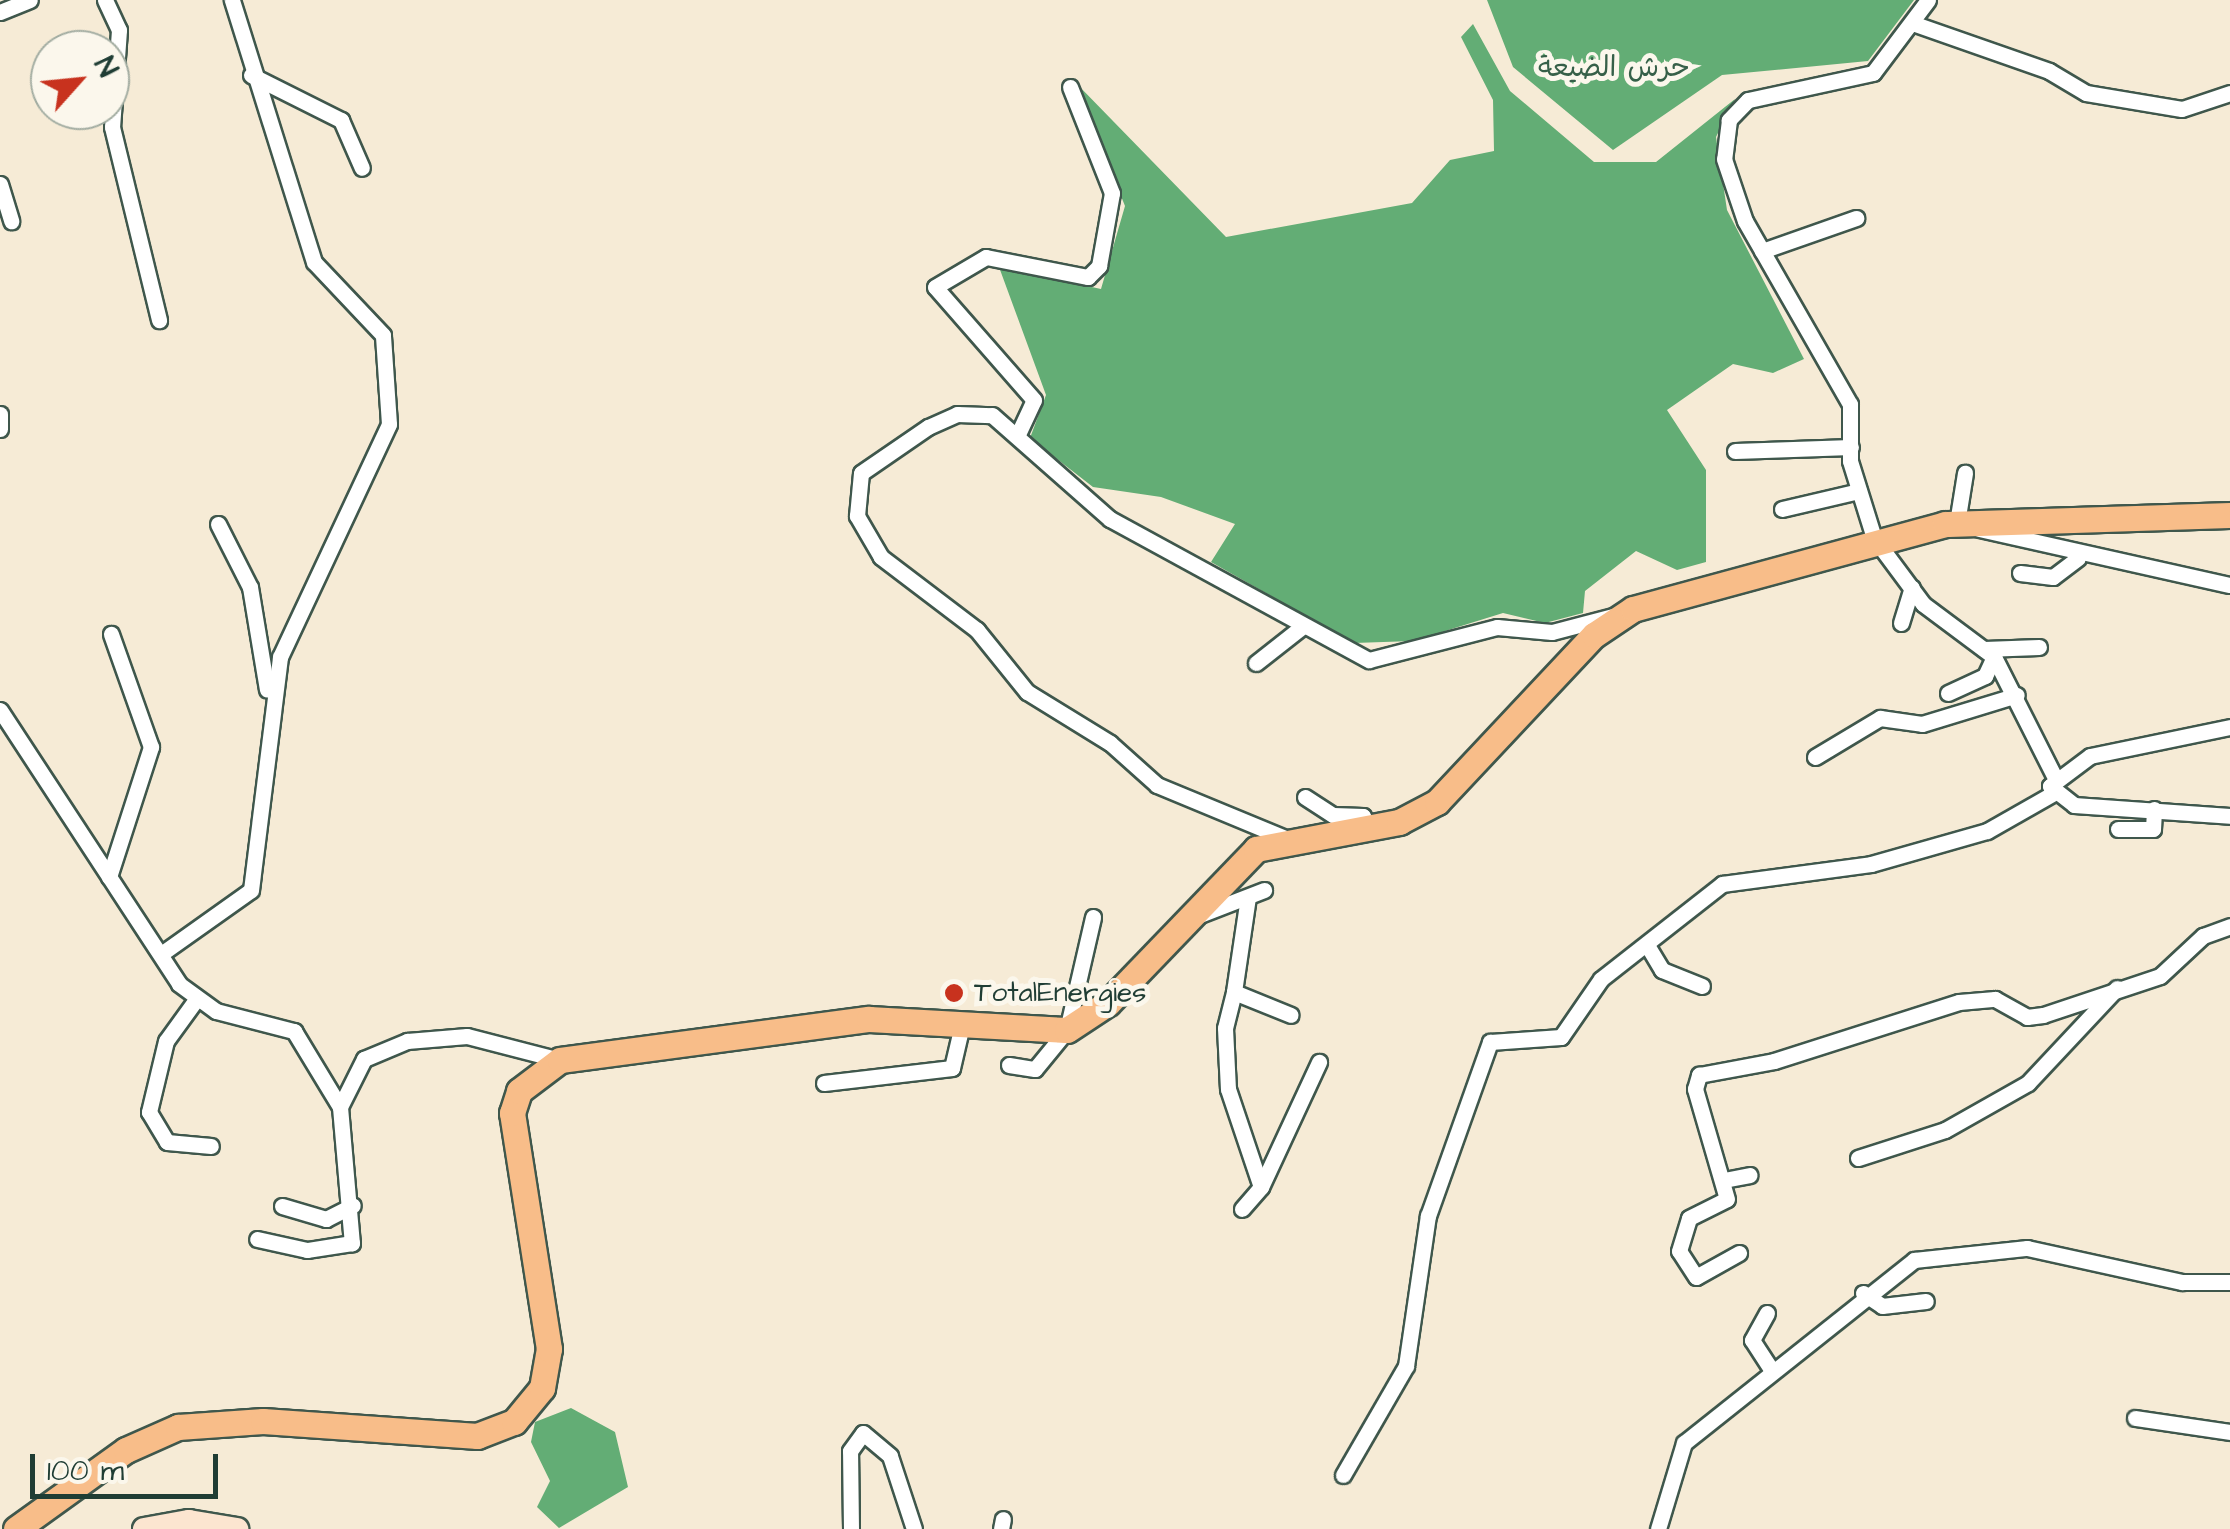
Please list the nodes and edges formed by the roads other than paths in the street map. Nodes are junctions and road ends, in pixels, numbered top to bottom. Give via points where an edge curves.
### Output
1 (30, 0) edge
2 (105, 0) edge
3 (232, 0) edge
4 (1928, 0) edge
5 (0, 12) edge
6 (1915, 24) junction
7 (251, 75) junction
8 (1070, 87) dead end
9 (2230, 94) edge
10 (362, 168) dead end
11 (0, 184) edge
12 (1856, 218) dead end
13 (11, 221) dead end
14 (1762, 251) junction
15 (159, 320) dead end
16 (0, 414) edge
17 (0, 429) edge
18 (1019, 432) junction
19 (1851, 447) junction
20 (1735, 451) dead end
21 (1965, 474) dead end
22 (1865, 495) junction
23 (1782, 509) dead end
24 (2230, 515) edge
25 (1959, 523) junction
26 (218, 524) dead end
27 (1874, 538) junction
28 (2078, 558) junction
29 (2020, 572) dead end
30 (2230, 585) edge
31 (1912, 588) junction
32 (1622, 615) junction
33 (1900, 623) dead end
34 (1304, 626) junction
35 (111, 634) dead end
36 (2038, 647) dead end
37 (1989, 653) junction
38 (1256, 663) dead end
39 (1948, 693) dead end
40 (2017, 695) junction
41 (0, 710) edge
42 (2230, 727) edge
43 (269, 734) junction
44 (1814, 757) dead end
45 (2054, 776) junction
46 (2052, 794) junction
47 (1305, 797) dead end
48 (2154, 809) junction
49 (2230, 816) edge
50 (2118, 829) dead end
51 (1367, 830) junction
52 (1285, 838) junction
53 (108, 877) junction
54 (1264, 890) dead end
55 (1248, 897) junction
56 (1093, 917) dead end
57 (1184, 918) junction
58 (2230, 926) edge
59 (1646, 945) junction
60 (160, 954) junction
61 (1702, 986) dead end
62 (2117, 988) junction
63 (1234, 992) junction
64 (196, 1001) junction
65 (1290, 1015) dead end
66 (962, 1025) junction
67 (1068, 1030) junction
68 (560, 1060) junction
69 (1319, 1062) dead end
70 (1010, 1066) dead end
71 (824, 1083) dead end
72 (340, 1107) junction
73 (1278, 1141) junction
74 (1247, 1143) junction
75 (211, 1146) dead end
76 (1858, 1158) dead end
77 (1750, 1175) dead end
78 (1724, 1180) junction
79 (1260, 1187) junction
80 (353, 1204) junction
81 (282, 1206) dead end
82 (1242, 1209) dead end
83 (257, 1239) dead end
84 (1739, 1253) dead end
85 (2230, 1282) edge
86 (1863, 1293) junction
87 (1926, 1301) dead end
88 (1767, 1313) dead end
89 (1770, 1368) junction
90 (2135, 1418) dead end
91 (2230, 1432) edge
92 (1343, 1475) dead end
93 (16, 1529) edge
94 (144, 1529) edge
95 (237, 1529) edge
96 (852, 1529) edge
97 (914, 1529) edge
98 (1658, 1529) edge

1 - 5 street
2 - 15 street via 119,30 112,127
3 - 7 street
4 - 6 street
6 - 9 street via 2048,70 2086,94 2182,109
6 - 14 street via 1874,73 1772,90 1737,110 1724,159
7 - 10 street via 341,120
7 - 43 street via 272,112 320,275 369,311 390,366 384,441 300,605 276,672
8 - 18 street via 1112,192 1099,266 1088,276 986,256 935,288 1034,400
11 - 13 street
12 - 14 street
14 - 19 street via 1850,404
16 - 17 street
18 - 34 street via 1110,519 1209,565
18 - 52 street via 992,415 957,414 883,454 855,488 874,547 977,630 1027,692 1110,743 1157,786
19 - 20 street
19 - 22 street
21 - 25 street
22 - 23 street
22 - 27 street
24 - 25 main road
25 - 27 main road
25 - 28 street
26 - 43 street via 259,617
27 - 31 street
27 - 32 main road
28 - 29 street via 2053,577
28 - 30 street
31 - 33 street
31 - 37 street
32 - 34 street via 1552,632 1497,627 1369,660
32 - 51 main road via 1437,802
34 - 38 street
35 - 53 street via 151,747
36 - 37 street
37 - 39 street via 1985,676
37 - 40 street
40 - 44 street via 1922,724 1880,718
40 - 45 street
41 - 53 street
42 - 45 street via 2113,750
43 - 60 street via 251,890
45 - 46 street
46 - 48 street via 2074,805
46 - 59 street via 1987,831 1870,864 1722,884
47 - 51 street via 1332,815 1363,816
48 - 49 street
48 - 50 street via 2152,829
51 - 52 main road
52 - 57 main road via 1240,858
53 - 60 street
54 - 55 street
55 - 57 street
55 - 63 street
56 - 67 street
57 - 67 main road via 1108,1003
58 - 62 street via 2203,936 2169,972
59 - 61 street via 1662,970
59 - 92 street via 1601,979 1561,1037 1486,1047 1428,1216 1406,1366
60 - 64 street
62 - 76 street via 2028,1083 1945,1130
62 - 78 street via 2035,1017 1995,999 1960,1002 1774,1062 1699,1075 1695,1089
63 - 65 street
63 - 74 street via 1225,1060
64 - 72 street via 294,1031
64 - 75 street via 166,1041 149,1112 166,1142
66 - 67 main road
66 - 68 main road via 869,1020
66 - 71 street via 952,1077
67 - 70 street via 1035,1069
68 - 72 street via 467,1036 407,1040 364,1060
68 - 93 main road via 520,1091 512,1113 549,1349 542,1388 514,1422 476,1436 263,1422 178,1427 126,1450
69 - 73 street
72 - 80 street
73 - 74 street
73 - 79 street
74 - 79 street
77 - 78 street
78 - 84 street via 1727,1199 1689,1218 1679,1251 1696,1276
79 - 82 street
80 - 81 street via 326,1220
80 - 83 street via 352,1243 307,1250
85 - 86 street via 1974,1246 1914,1260
86 - 87 street via 1882,1306
86 - 89 street
88 - 89 street via 1752,1340
89 - 98 street via 1684,1444
90 - 91 street
94 - 95 street via 190,1522
96 - 97 street via 850,1451 863,1434 890,1456

